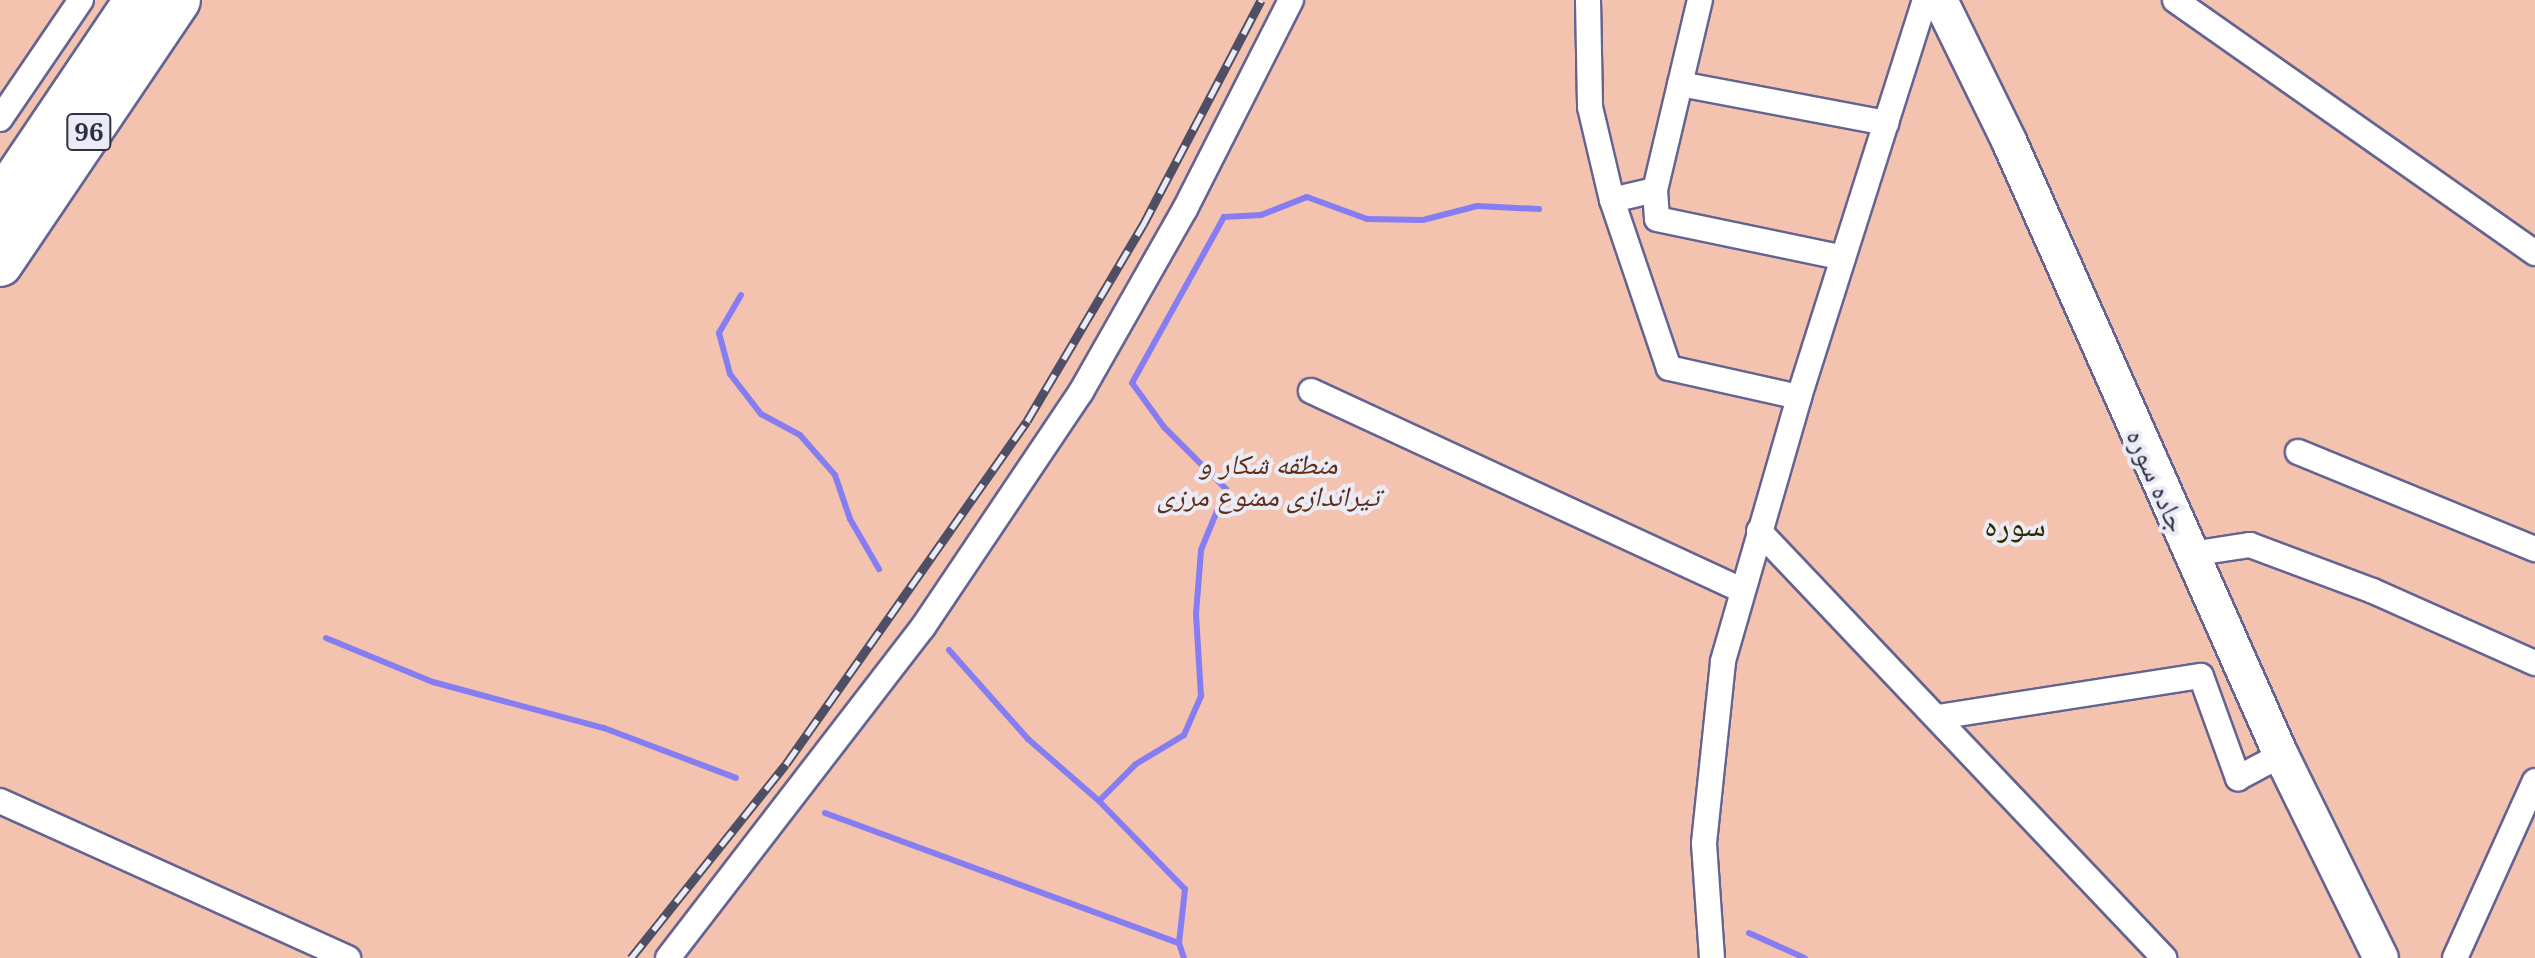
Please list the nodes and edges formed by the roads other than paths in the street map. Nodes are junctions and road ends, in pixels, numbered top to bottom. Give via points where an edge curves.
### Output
1 (81, 0) edge
2 (137, 0) edge
3 (178, 0) edge
4 (1291, 0) edge
5 (1588, 0) edge
6 (1700, 0) edge
7 (1925, 0) edge
8 (1940, 0) edge
9 (2175, 0) edge
10 (1680, 84) junction
11 (0, 119) edge
12 (1886, 123) junction
13 (1655, 190) junction
14 (1612, 200) junction
15 (0, 203) edge
16 (2535, 253) edge
17 (1843, 258) junction
18 (0, 264) edge
19 (1311, 391) dead end
20 (1799, 397) junction
21 (2298, 452) dead end
22 (1759, 531) junction
23 (2535, 549) edge
24 (2191, 554) junction
25 (1742, 590) junction
26 (2237, 655) junction
27 (2535, 663) edge
28 (2201, 676) junction
29 (1938, 717) junction
30 (2281, 755) junction
31 (2535, 781) edge
32 (0, 801) edge
33 (348, 958) edge
34 (668, 958) edge
35 (1712, 958) edge
36 (2164, 958) edge
37 (2381, 958) edge
38 (2455, 958) edge

1 - 11 street
2 - 15 highway, 96
3 - 18 highway, 96
4 - 34 street via 1185,209 1081,392 923,627
5 - 14 street via 1590,107
6 - 10 street
7 - 12 street
8 - 24 main road, جاده سوره via 2009,141
9 - 16 street
10 - 12 street
10 - 13 street
12 - 17 street
13 - 14 street
13 - 17 street via 1657,219
14 - 20 street via 1669,368
17 - 20 street
19 - 25 street
20 - 22 street
21 - 23 street
22 - 25 street
22 - 29 street
24 - 26 main road, جاده سوره
24 - 27 street via 2250,545 2373,591
25 - 35 street via 1723,661 1704,843
26 - 28 street
26 - 30 main road, جاده سوره
28 - 29 street
28 - 30 street via 2238,778
29 - 36 street
30 - 37 main road, جاده سوره
31 - 38 street
32 - 33 street

